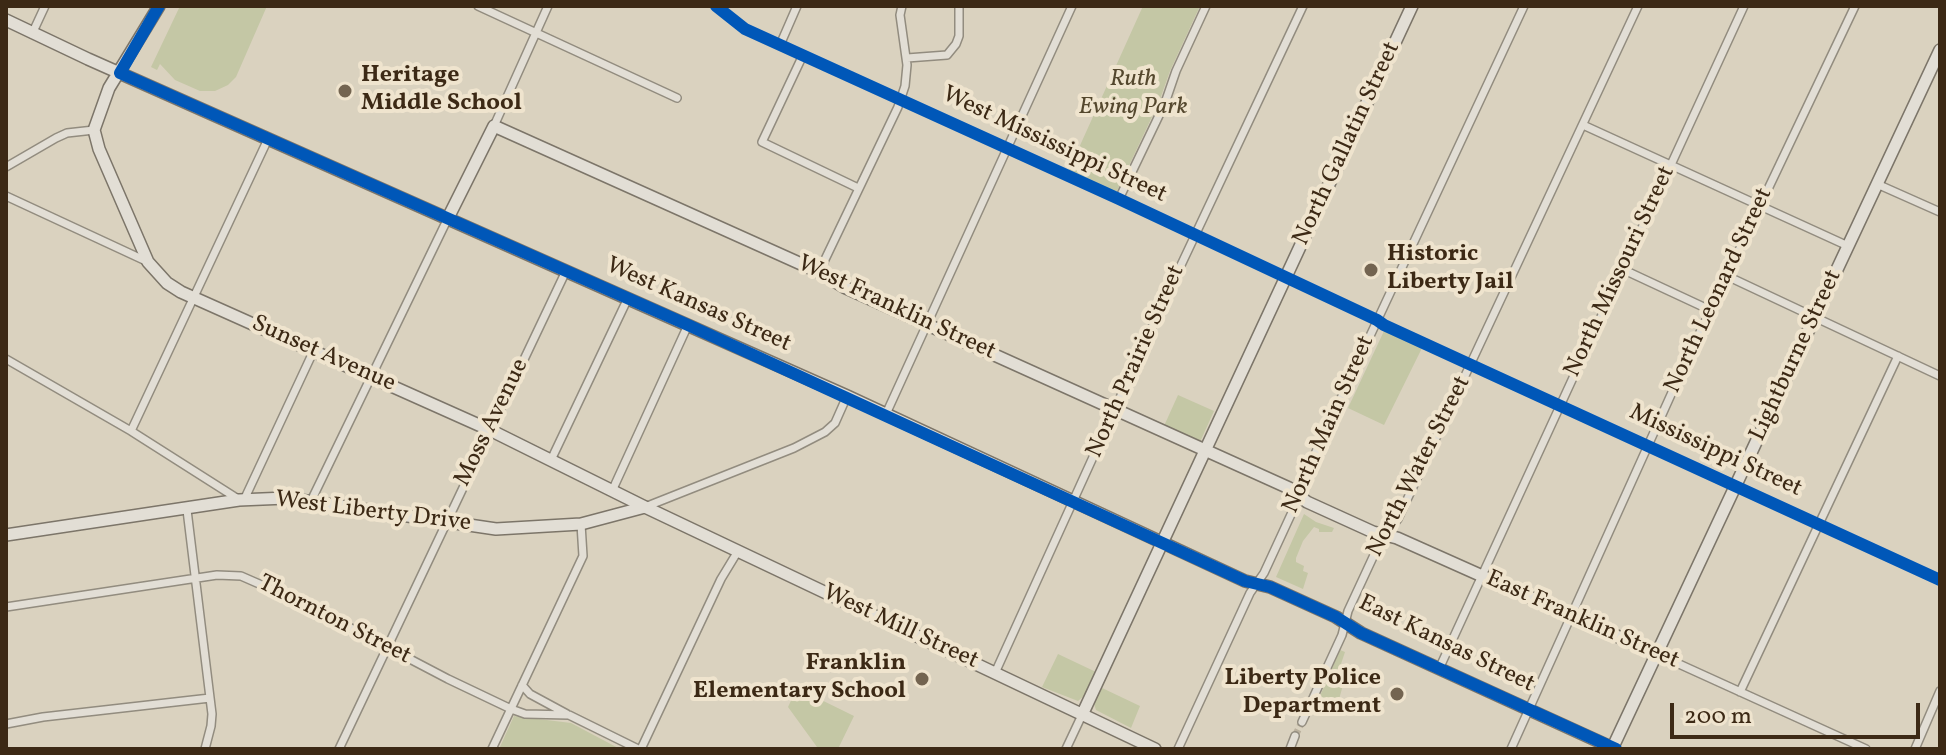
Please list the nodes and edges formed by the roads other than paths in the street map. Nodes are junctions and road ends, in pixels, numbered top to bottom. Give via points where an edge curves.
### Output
1 (45, 6) edge
2 (159, 6) edge
3 (478, 6) edge
4 (548, 6) edge
5 (716, 6) edge
6 (797, 6) edge
7 (902, 6) edge
8 (959, 6) edge
9 (1072, 6) edge
10 (1206, 6) edge
11 (1303, 6) edge
12 (1412, 6) edge
13 (1524, 6) edge
14 (1638, 6) edge
15 (1744, 6) edge
16 (1855, 6) edge
17 (6, 20) edge
18 (536, 33) junction
19 (32, 34) junction
20 (780, 45) junction
21 (1940, 50) edge
22 (803, 55) junction
23 (907, 58) junction
24 (120, 73) junction
25 (677, 98) dead end
26 (900, 100) junction
27 (1583, 125) junction
28 (494, 126) junction
29 (94, 130) junction
30 (268, 139) junction
31 (1006, 148) junction
32 (1671, 165) junction
33 (6, 167) edge
34 (1877, 184) junction
35 (858, 188) junction
36 (6, 196) edge
37 (1119, 199) junction
38 (1760, 206) junction
39 (1940, 212) edge
40 (448, 218) junction
41 (1196, 235) junction
42 (1848, 246) junction
43 (148, 262) junction
44 (1622, 269) junction
45 (566, 271) junction
46 (819, 272) junction
47 (1727, 276) junction
48 (1286, 278) junction
49 (193, 297) junction
50 (628, 298) junction
51 (1710, 310) junction
52 (1815, 317) junction
53 (1377, 320) junction
54 (926, 324) junction
55 (688, 325) junction
56 (314, 350) junction
57 (1898, 356) junction
58 (6, 359) edge
59 (1472, 364) junction
60 (1940, 376) edge
61 (371, 377) junction
62 (847, 396) junction
63 (1559, 405) junction
64 (1115, 410) junction
65 (886, 414) junction
66 (490, 430) junction
67 (131, 431) junction
68 (1648, 445) junction
69 (1205, 451) junction
70 (551, 460) junction
71 (1736, 485) junction
72 (612, 491) junction
73 (1298, 494) junction
74 (242, 500) junction
75 (311, 501) junction
76 (1074, 502) junction
77 (645, 507) junction
78 (187, 510) junction
79 (446, 522) junction
80 (1819, 523) junction
81 (581, 524) junction
82 (6, 535) edge
83 (1387, 535) junction
84 (1162, 542) junction
85 (738, 551) junction
86 (1481, 576) junction
87 (196, 577) junction
88 (1940, 580) edge
89 (1256, 583) junction
90 (6, 607) edge
91 (1570, 615) junction
92 (1346, 624) junction
93 (387, 648) junction
94 (1657, 654) junction
95 (1439, 669) junction
96 (995, 673) junction
97 (522, 685) junction
98 (1940, 691) edge
99 (1740, 692) junction
100 (210, 698) junction
101 (511, 709) junction
102 (1528, 709) junction
103 (569, 715) junction
104 (1082, 715) junction
105 (1302, 722) tunnel mouth
106 (6, 724) edge
107 (1295, 736) tunnel mouth
108 (205, 749) edge
109 (339, 749) edge
110 (492, 749) edge
111 (640, 749) edge
112 (1066, 749) edge
113 (1155, 749) edge
114 (1178, 749) edge
115 (1290, 749) edge
116 (1511, 749) edge
117 (1614, 749) edge
118 (1866, 749) edge
119 (1915, 749) edge

1 - 19 street
2 - 24 street
3 - 18 street
4 - 18 street
5 - 20 street, West Mississippi Street via 745,29
6 - 20 street
7 - 23 street
8 - 23 street via 959,36 947,55
9 - 31 street
10 - 37 street
11 - 41 street, North Prairie Street
12 - 48 street, North Gallatin Street
13 - 53 street, North Main Street
14 - 27 street, North Water Street
15 - 32 street, North Missouri Street
16 - 38 street, North Leonard Street
17 - 19 street, West Kansas Street
18 - 25 street
18 - 28 street
19 - 24 street, West Kansas Street
20 - 22 street, West Mississippi Street
21 - 34 street, Lightburne Street
22 - 26 street, West Mississippi Street
22 - 35 street via 762,142
23 - 26 street
24 - 29 street
24 - 30 street, West Kansas Street
26 - 31 street, West Mississippi Street
26 - 35 street
27 - 32 street
27 - 59 street, North Water Street
28 - 40 street
28 - 46 street, West Franklin Street
29 - 33 street via 67,133
29 - 43 street
30 - 40 street, West Kansas Street
30 - 49 street
31 - 37 street, West Mississippi Street
31 - 54 street
32 - 38 street
32 - 44 street, North Missouri Street
34 - 39 street
34 - 42 street, Lightburne Street
35 - 46 street
36 - 43 street, Sunset Avenue
37 - 41 street, West Mississippi Street
38 - 42 street
38 - 47 street, North Leonard Street
40 - 45 street, West Kansas Street
40 - 61 street
41 - 48 street, West Mississippi Street
41 - 64 street, North Prairie Street
42 - 52 street, Lightburne Street
43 - 49 street, Sunset Avenue via 167,283
44 - 51 street
44 - 63 street, North Missouri Street
45 - 50 street, West Kansas Street
45 - 66 street, Moss Avenue
46 - 54 street, West Franklin Street
47 - 51 street, North Leonard Street
47 - 52 street
48 - 53 street, West Mississippi Street
48 - 69 street, North Gallatin Street
49 - 56 street, Sunset Avenue
49 - 67 street
50 - 55 street, West Kansas Street
50 - 70 street
51 - 68 street, North Leonard Street
52 - 57 street
52 - 71 street, Lightburne Street
53 - 59 street, West Mississippi Street
53 - 73 street, North Main Street
54 - 64 street, West Franklin Street
54 - 65 street
55 - 62 street, West Kansas Street
55 - 72 street
56 - 61 street, Sunset Avenue
56 - 74 street
57 - 60 street
57 - 80 street
58 - 67 street
59 - 63 street, Mississippi Street
59 - 83 street, North Water Street
61 - 66 street, Sunset Avenue
61 - 75 street
62 - 65 street, West Kansas Street
62 - 77 street via 825,432
63 - 68 street, Mississippi Street
63 - 86 street, North Missouri Street
64 - 69 street, West Franklin Street
64 - 76 street, North Prairie Street
65 - 76 street, West Kansas Street
66 - 70 street, Sunset Avenue
66 - 79 street, Moss Avenue
67 - 74 street
68 - 71 street, Mississippi Street
68 - 91 street, North Leonard Street
69 - 73 street, West Franklin Street
69 - 84 street, North Gallatin Street
70 - 72 street, Sunset Avenue
71 - 80 street, Mississippi Street
71 - 94 street, Lightburne Street
72 - 77 street, Sunset Avenue
73 - 83 street, East Franklin Street
73 - 89 street, North Main Street
74 - 75 street, West Liberty Drive
74 - 78 street, West Liberty Drive
75 - 79 street, West Liberty Drive
76 - 84 street, West Kansas Street
76 - 96 street, North Prairie Street
77 - 81 street, West Liberty Drive
77 - 85 street, West Mill Street
78 - 82 street, West Liberty Drive
78 - 87 street
79 - 81 street, West Liberty Drive via 496,529
79 - 93 street, Moss Avenue
80 - 88 street, Mississippi Street
80 - 99 street
81 - 97 street via 583,556
83 - 86 street, East Franklin Street
83 - 92 street, North Water Street
84 - 89 street, West Kansas Street
84 - 104 street, North Gallatin Street
85 - 96 street, West Mill Street
85 - 111 street
86 - 91 street, East Franklin Street
86 - 95 street, North Missouri Street
87 - 90 street, Thornton Street
87 - 93 street, Thornton Street via 229,575 259,582
87 - 100 street
89 - 92 street, East Kansas Street
89 - 114 street, North Main Street
91 - 94 street, East Franklin Street
91 - 102 street, North Leonard Street
92 - 95 street, East Kansas Street
92 - 105 street, North Water Street
93 - 101 street, Thornton Street
93 - 109 street, Moss Avenue
94 - 99 street, East Franklin Street
94 - 117 street, Lightburne Street
95 - 102 street, East Kansas Street
96 - 104 street, West Mill Street
97 - 101 street
97 - 103 street
98 - 119 street
99 - 118 street, East Franklin Street
100 - 106 street
100 - 108 street
101 - 103 street, Thornton Street
101 - 110 street
102 - 116 street, North Leonard Street
102 - 117 street, East Kansas Street
103 - 111 street
104 - 112 street
104 - 113 street, West Mill Street
107 - 115 street

